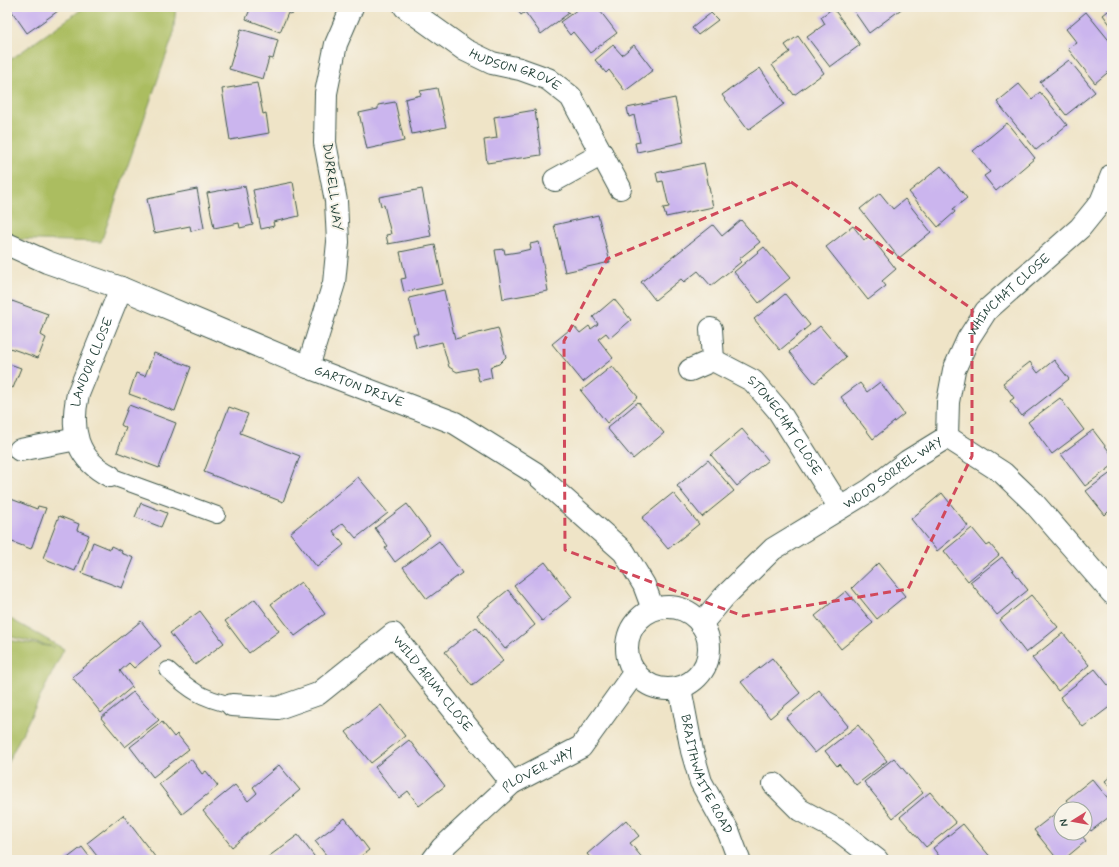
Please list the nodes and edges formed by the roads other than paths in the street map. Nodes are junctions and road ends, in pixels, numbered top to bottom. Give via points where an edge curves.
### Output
1 (352, 7) edge
2 (405, 7) edge
3 (602, 154) junction
4 (1112, 175) edge
5 (555, 180) dead end
6 (620, 188) dead end
7 (7, 244) edge
8 (121, 288) junction
9 (711, 329) dead end
10 (713, 360) junction
11 (308, 367) junction
12 (690, 370) dead end
13 (948, 437) junction
14 (78, 439) junction
15 (20, 450) dead end
16 (110, 476) joint
17 (840, 508) junction
18 (217, 515) dead end
19 (1112, 593) edge
20 (653, 609) junction
21 (701, 624) junction
22 (168, 670) dead end
23 (634, 672) junction
24 (680, 688) junction
25 (232, 705) joint
26 (512, 783) junction
27 (774, 784) dead end
28 (433, 860) edge
29 (739, 860) edge
30 (877, 860) edge

1 - 11 street, DURRELL WAY via 336,44 326,93 325,143 336,201 338,242 334,277
2 - 3 street, HUDSON GROVE via 465,50 492,63 548,79 571,98
3 - 5 street
3 - 6 street, HUDSON GROVE
4 - 13 street, WHINCHAT CLOSE via 1101,202 1080,228 986,311 968,339 954,370 948,402
7 - 8 street, GARTON DRIVE via 47,262
8 - 11 street, GARTON DRIVE
8 - 14 street, LANDOR CLOSE via 78,394 74,426
9 - 10 street
10 - 12 street
10 - 17 street, STONECHAT CLOSE via 753,381 778,410
11 - 20 street, GARTON DRIVE via 455,422 535,473 624,552 644,584
13 - 17 street, WOOD SORREL WAY
13 - 19 street, WOOD SORREL WAY via 1003,473 1033,502
14 - 15 street
14 - 16 street, LANDOR CLOSE via 90,462
16 - 18 lane
17 - 21 street, WOOD SORREL WAY via 774,549 724,597
20 - 21 street via 666,606 680,608 692,614
20 - 23 street via 633,625 628,636 629,661
21 - 24 street via 709,648 707,661 696,677
22 - 25 lane via 206,699
23 - 24 street via 644,682 655,687
23 - 26 street, PLOVER WAY via 581,747
24 - 29 street, BRAITHWAITE ROAD via 692,751 701,782 729,833
25 - 26 street, WILD ARUM CLOSE via 278,708 318,694 393,634
26 - 28 street, PLOVER WAY via 442,848
27 - 30 street via 800,810 840,832

